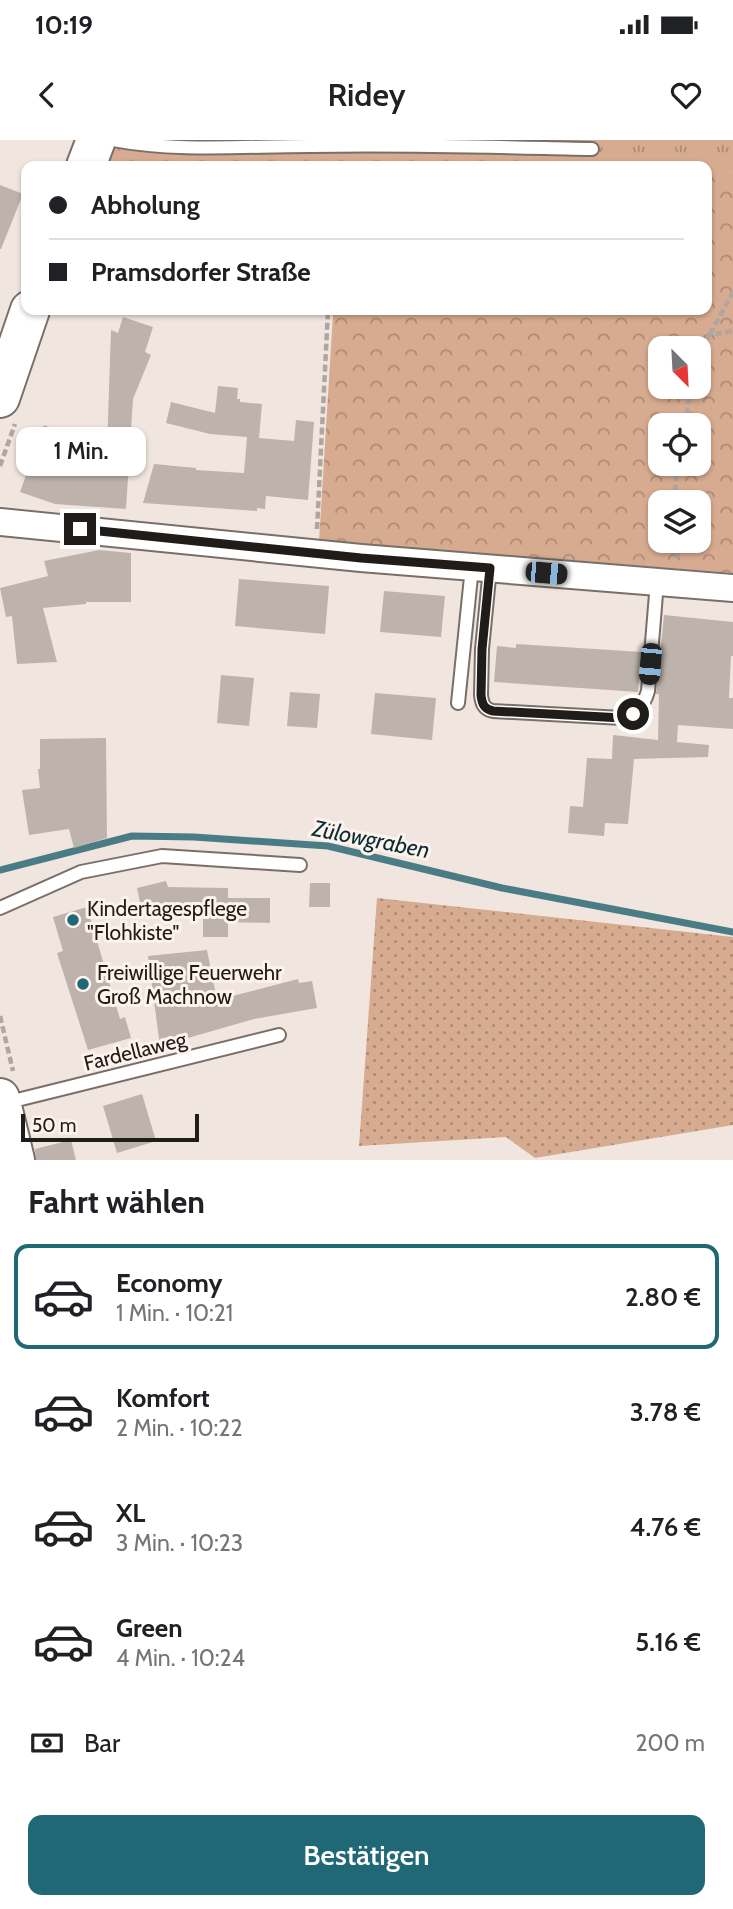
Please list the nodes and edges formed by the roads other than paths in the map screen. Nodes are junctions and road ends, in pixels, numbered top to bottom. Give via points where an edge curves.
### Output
1 (96, 140) edge
2 (113, 140) edge
3 (388, 143) edge
4 (592, 149) dead end
5 (88, 161) edge
6 (27, 315) edge
7 (8, 344) edge
8 (0, 398) edge
9 (0, 522) edge
10 (481, 567) junction
11 (657, 582) junction
12 (733, 588) edge
13 (458, 703) dead end
14 (300, 865) dead end
15 (0, 908) edge
16 (279, 1035) dead end
17 (1, 1101) edge
18 (15, 1160) edge

1 - 5 main road
2 - 3 lane via 213,147
3 - 4 lane
6 - 7 main road
7 - 8 main road
9 - 10 street
10 - 11 street
10 - 11 lane via 481,695 486,709 493,711 622,718 639,710 648,691
10 - 13 lane
11 - 12 street
14 - 15 lane via 162,856 81,872
16 - 17 lane, Fardellaweg
17 - 18 main road

